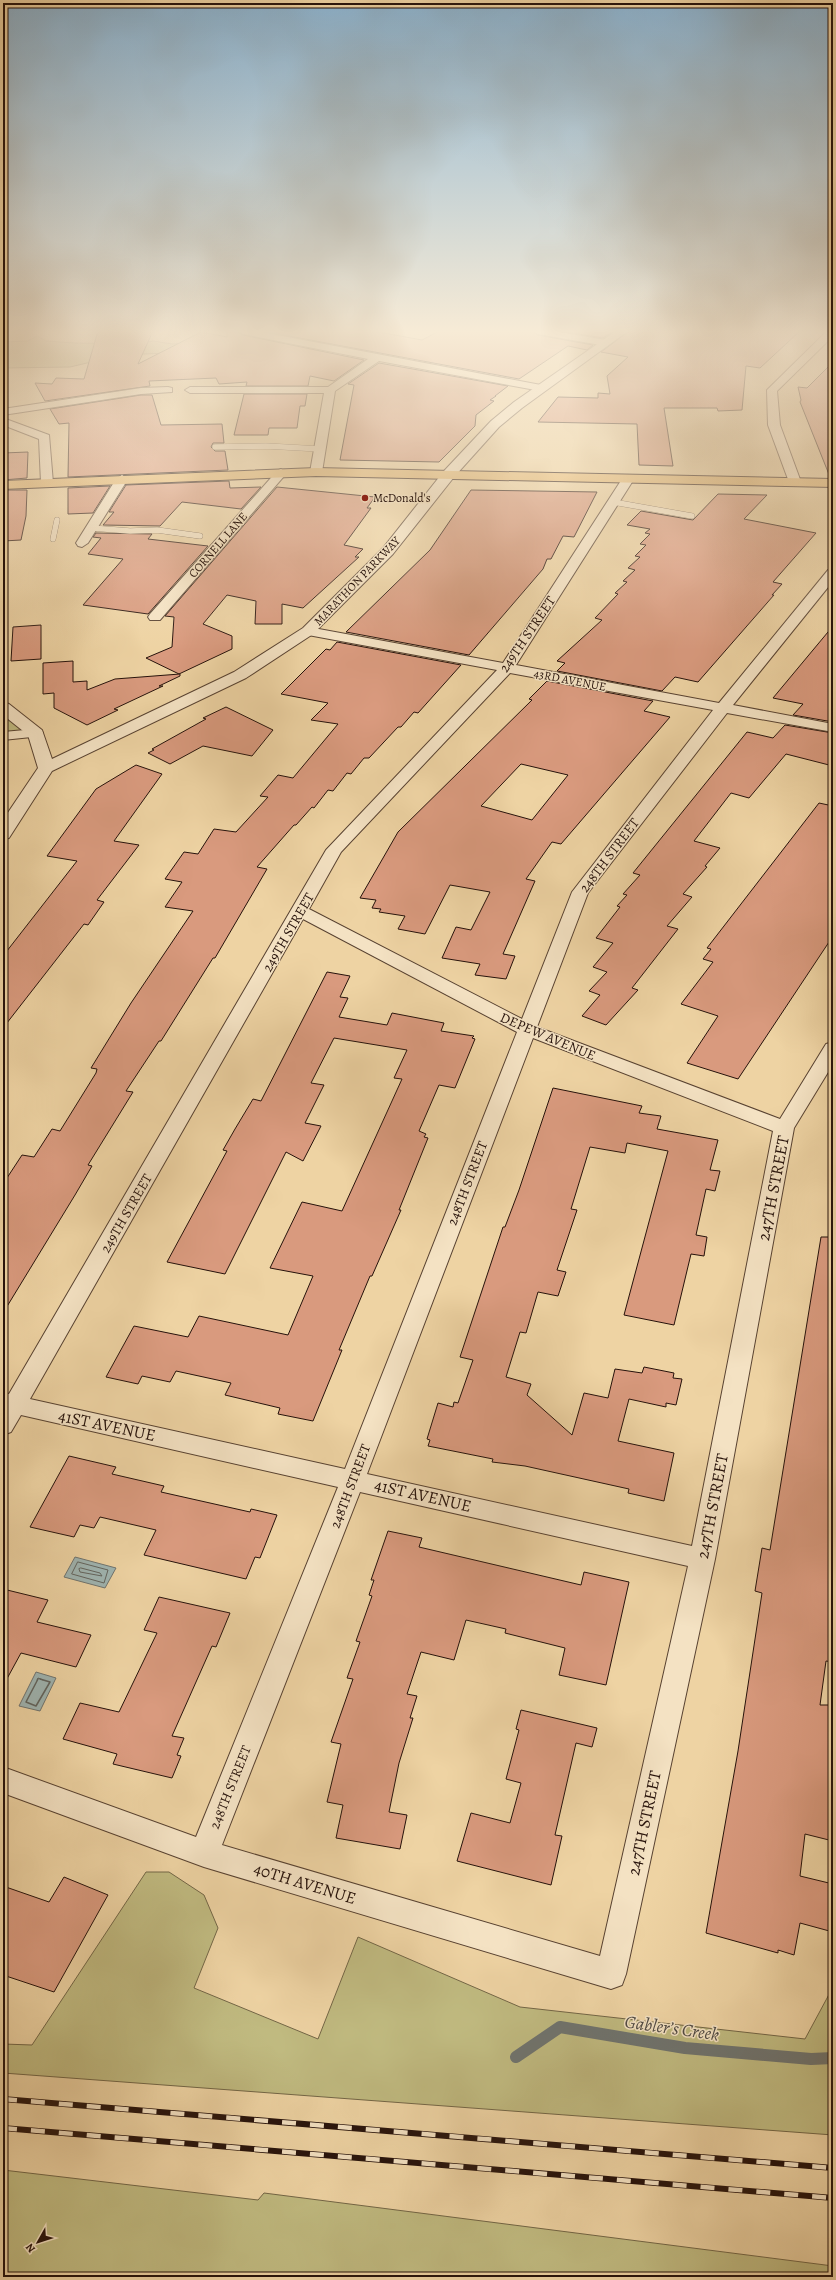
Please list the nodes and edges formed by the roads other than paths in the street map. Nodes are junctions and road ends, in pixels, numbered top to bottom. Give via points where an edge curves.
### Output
1 (45, 437) edge
2 (322, 437) edge
3 (483, 437) edge
4 (779, 437) edge
5 (215, 447) dead end
6 (320, 449) junction
7 (316, 472) junction
8 (281, 473) junction
9 (449, 474) junction
10 (122, 479) junction
11 (628, 479) junction
12 (795, 482) junction
13 (47, 483) junction
14 (833, 483) edge
15 (3, 485) edge
16 (613, 502) junction
17 (692, 516) dead end
18 (57, 520) dead end
19 (91, 528) junction
20 (200, 536) dead end
21 (53, 539) dead end
22 (82, 543) dead end
23 (833, 573) edge
24 (155, 617) dead end
25 (308, 632) junction
26 (506, 668) junction
27 (3, 707) edge
28 (722, 709) junction
29 (833, 728) edge
30 (36, 733) junction
31 (3, 736) edge
32 (46, 768) junction
33 (3, 834) edge
34 (300, 911) junction
35 (526, 1029) junction
36 (833, 1048) edge
37 (784, 1128) junction
38 (9, 1403) edge
39 (3, 1426) edge
40 (353, 1479) junction
41 (702, 1559) junction
42 (3, 1780) edge
43 (204, 1853) junction
44 (611, 1974) joint

1 - 13 street
2 - 6 street
3 - 9 street, MARATHON PARKWAY
4 - 12 street
5 - 6 lane
6 - 7 street
7 - 8 main road
7 - 9 main road
8 - 10 main road
8 - 24 street, CORNELL LANE
9 - 11 main road
9 - 25 street, MARATHON PARKWAY via 388,551
10 - 13 main road
10 - 19 street
11 - 12 main road
11 - 16 street, 249TH STREET
12 - 14 main road
13 - 15 main road
16 - 17 lane
16 - 26 street, 249TH STREET
18 - 21 lane
19 - 20 lane via 130,532 157,530
19 - 22 street
23 - 28 street, 248TH STREET
25 - 26 street, 43RD AVENUE
25 - 32 street, MARATHON PARKWAY via 240,675
26 - 28 street, 43RD AVENUE
26 - 34 street, 249TH STREET via 334,850
27 - 30 street
28 - 29 street, 43RD AVENUE
28 - 35 street, 248TH STREET via 580,892
30 - 31 street
30 - 32 street
32 - 33 street
34 - 35 street, DEPEW AVENUE
34 - 38 street, 249TH STREET
35 - 37 street, DEPEW AVENUE
35 - 40 street, 248TH STREET
36 - 37 street, 247TH STREET
37 - 41 street, 247TH STREET
38 - 39 street, 249TH STREET
38 - 40 street, 41ST AVENUE
40 - 41 street, 41ST AVENUE
40 - 43 street, 248TH STREET
41 - 44 street, 247TH STREET
42 - 43 street, 40TH AVENUE
43 - 44 street, 40TH AVENUE

